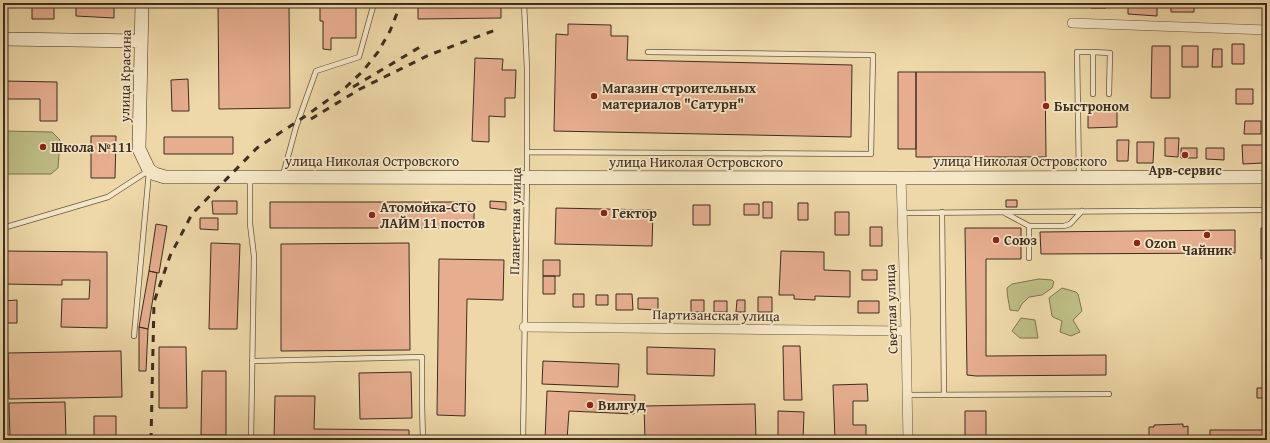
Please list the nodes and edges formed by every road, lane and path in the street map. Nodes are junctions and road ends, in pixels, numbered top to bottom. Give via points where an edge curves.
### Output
1 (142, 3) edge
2 (374, 3) edge
3 (524, 3) edge
4 (1072, 23) dead end
5 (1267, 30) edge
6 (3, 39) edge
7 (141, 41) junction
8 (648, 52) dead end
9 (1093, 52) junction
10 (1093, 94) dead end
11 (1109, 94) dead end
12 (527, 152) junction
13 (149, 170) junction
14 (250, 177) junction
15 (282, 177) junction
16 (527, 177) junction
17 (1079, 177) junction
18 (1267, 177) edge
19 (902, 178) junction
20 (1267, 210) edge
21 (1082, 211) junction
22 (942, 212) junction
23 (1003, 212) junction
24 (903, 213) junction
25 (1029, 226) junction
26 (3, 228) edge
27 (1029, 258) dead end
28 (524, 327) junction
29 (906, 331) junction
30 (134, 336) dead end
31 (252, 361) junction
32 (1109, 394) dead end
33 (907, 395) junction
34 (944, 395) junction
35 (251, 440) edge
36 (423, 440) edge
37 (522, 440) edge
38 (908, 440) edge

1 - 7 street, улица Красина
2 - 15 lane via 359,57 316,71
3 - 12 lane, Планетная улица
4 - 5 street
6 - 7 street
7 - 13 street, улица Красина via 139,149
8 - 12 lane via 873,55 871,154
9 - 10 lane
9 - 11 lane via 1110,53
9 - 17 lane via 1077,52
12 - 16 lane, Планетная улица
13 - 14 street, улица Николая Островского via 165,177
13 - 26 lane via 108,197
13 - 30 lane
14 - 15 street, улица Николая Островского
14 - 31 lane via 250,224 254,256
15 - 16 street, улица Николая Островского
16 - 19 street, улица Николая Островского
16 - 28 lane, Планетная улица
17 - 18 street, улица Николая Островского
17 - 19 street, улица Николая Островского
19 - 24 street, Светлая улица
20 - 21 lane
21 - 23 lane
21 - 25 lane via 1067,226
22 - 23 lane
22 - 24 lane
22 - 34 lane
23 - 25 lane
24 - 29 street, Светлая улица
25 - 27 lane
28 - 29 street, Партизанская улица
28 - 37 lane, Планетная улица
29 - 33 street, Светлая улица
31 - 35 lane
31 - 36 lane via 422,357
32 - 34 lane
33 - 34 lane
33 - 38 street, Светлая улица

